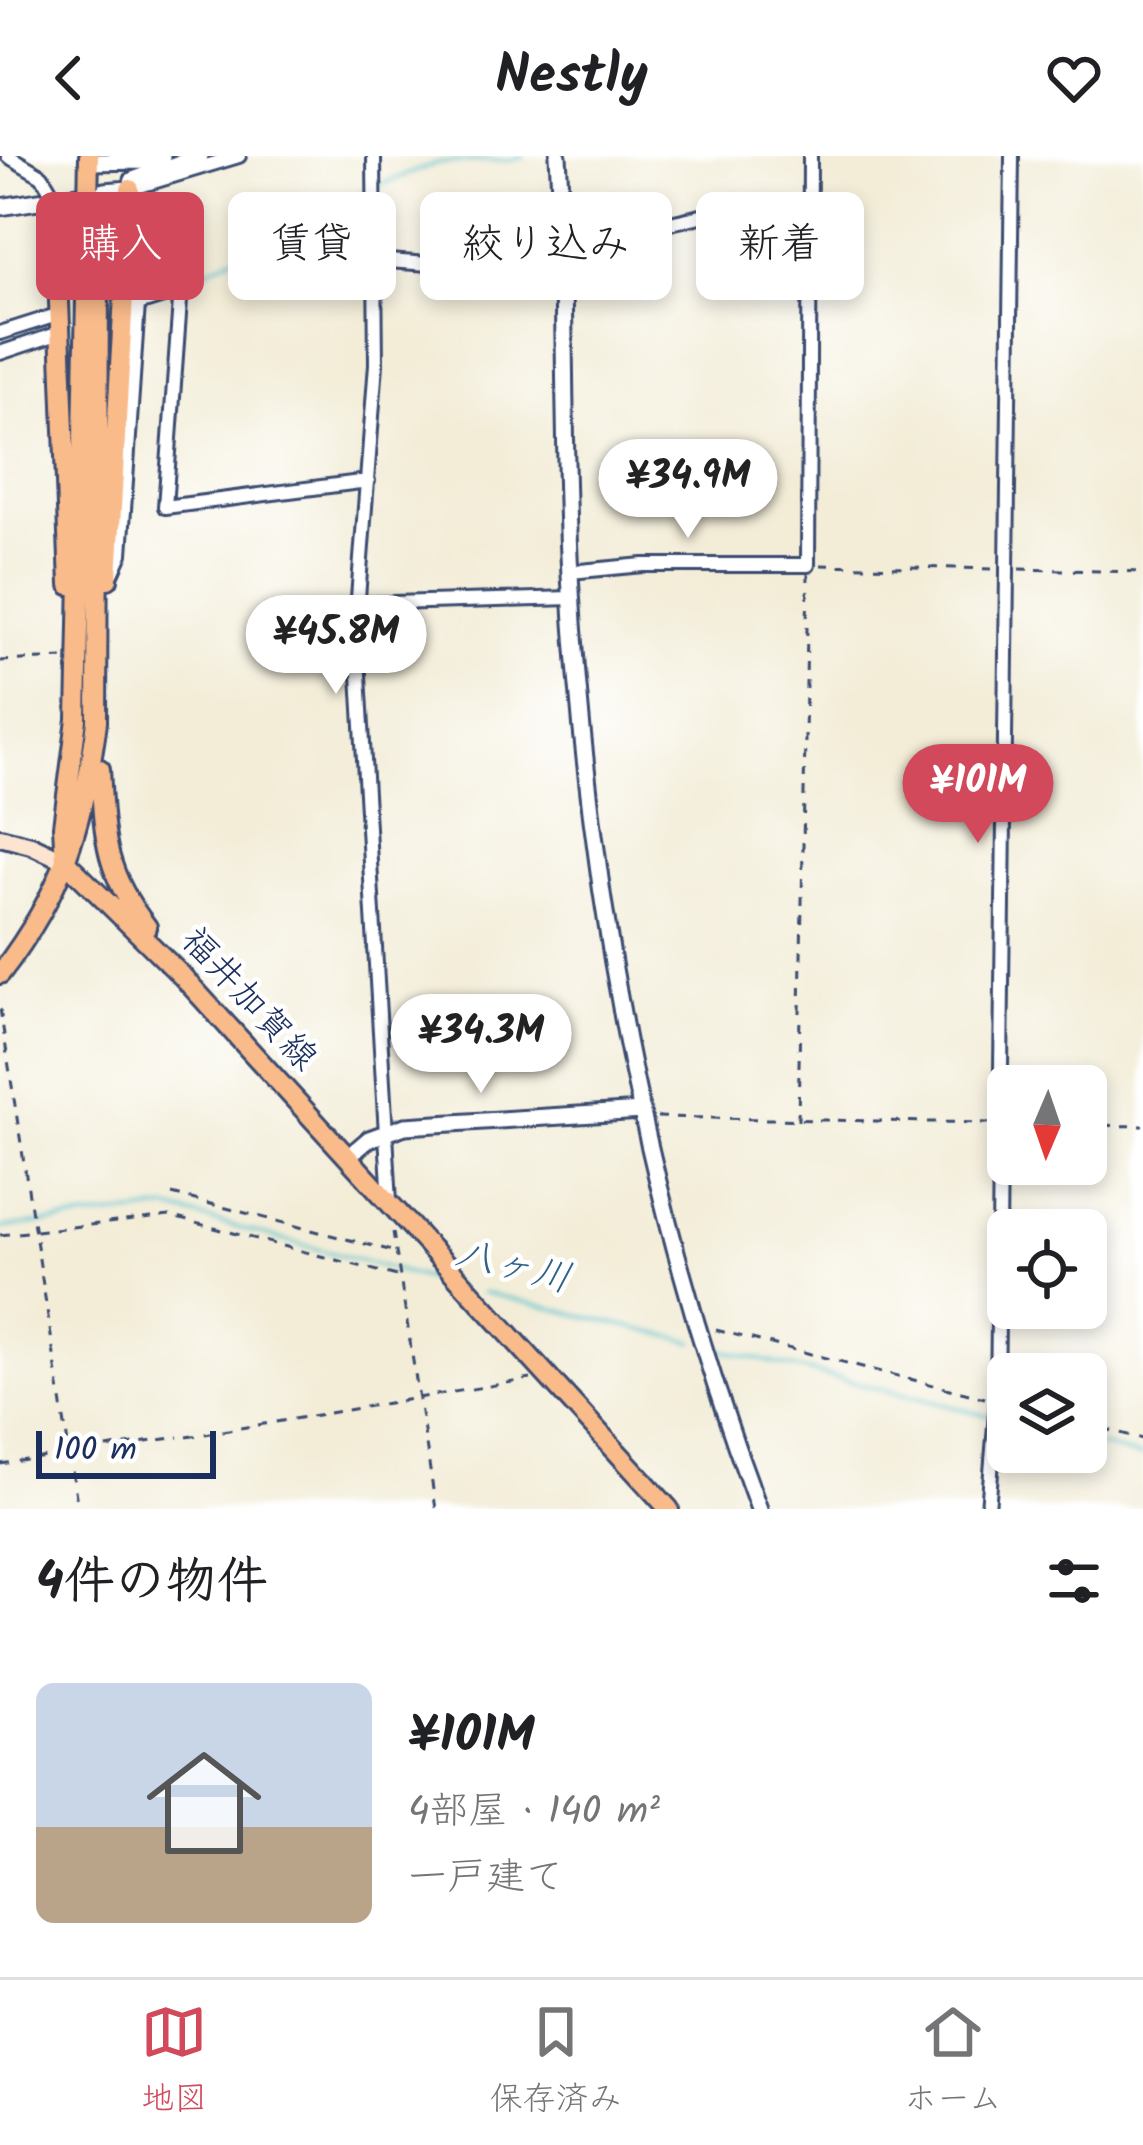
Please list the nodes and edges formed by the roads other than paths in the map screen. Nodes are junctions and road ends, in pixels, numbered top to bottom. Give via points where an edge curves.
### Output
1 (8, 156) edge
2 (163, 156) edge
3 (200, 156) edge
4 (239, 156) edge
5 (374, 156) edge
6 (558, 156) edge
7 (810, 156) edge
8 (1012, 156) edge
9 (94, 159) edge
10 (130, 189) junction
11 (104, 191) dead end
12 (51, 192) edge
13 (374, 192) edge
14 (560, 192) edge
15 (809, 192) edge
16 (36, 201) edge
17 (0, 207) edge
18 (59, 300) edge
19 (375, 300) edge
20 (565, 300) edge
21 (809, 300) edge
22 (60, 323) junction
23 (0, 333) edge
24 (0, 352) edge
25 (368, 481) junction
26 (570, 572) junction
27 (106, 585) junction
28 (572, 598) junction
29 (357, 604) junction
30 (98, 617) junction
31 (79, 625) junction
32 (97, 722) junction
33 (0, 837) edge
34 (65, 861) junction
35 (0, 974) edge
36 (183, 976) junction
37 (642, 1114) junction
38 (387, 1131) junction
39 (348, 1157) junction
40 (390, 1203) junction
41 (669, 1509) edge
42 (759, 1509) edge
43 (988, 1509) edge

1 - 12 street via 42,176
2 - 9 street
3 - 10 street via 133,180
4 - 10 street
5 - 13 street
6 - 14 street
7 - 15 street
8 - 43 street via 997,1401
9 - 30 main road
9 - 31 main road
10 - 11 street
10 - 27 main road
16 - 17 street
18 - 22 main road
19 - 25 street
20 - 26 street
21 - 26 street via 808,565
22 - 23 street
22 - 24 street
22 - 31 main road via 68,562
25 - 27 street via 165,507 180,301 170,294 138,304 121,554
25 - 29 street
26 - 28 street
27 - 30 main road
28 - 29 street
28 - 37 street via 590,800
29 - 38 street
30 - 32 main road
31 - 34 main road
32 - 34 main road via 79,830
32 - 36 main road via 111,872
33 - 34 main road
34 - 35 main road
34 - 36 main road, 福井加賀線
36 - 39 main road, 福井加賀線
37 - 38 street
37 - 42 street via 672,1249
38 - 39 street
38 - 40 street
39 - 40 main road, 福井加賀線
40 - 41 main road, 福井加賀線

